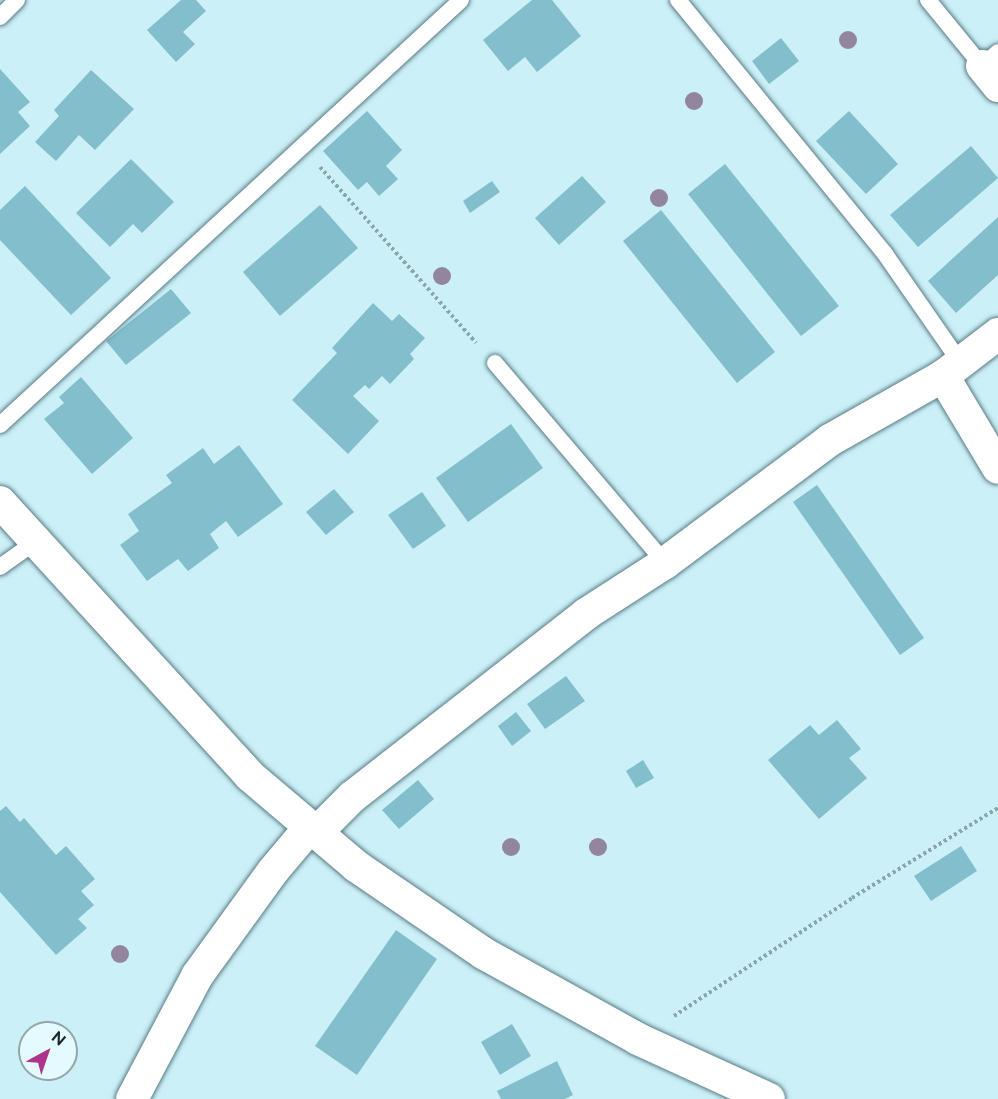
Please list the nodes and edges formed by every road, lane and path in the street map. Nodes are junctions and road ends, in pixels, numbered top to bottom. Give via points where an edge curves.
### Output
1 (17, 0) edge
2 (461, 0) edge
3 (678, 0) edge
4 (928, 0) edge
5 (0, 16) edge
6 (993, 68) edge
7 (303, 147) junction
8 (998, 334) edge
9 (495, 363) joint
10 (951, 369) junction
11 (0, 425) edge
12 (998, 468) edge
13 (0, 502) edge
14 (35, 542) junction
15 (665, 563) junction
16 (0, 567) edge
17 (998, 808) edge
18 (313, 830) junction
19 (638, 1039) junction
20 (132, 1099) edge
21 (769, 1099) edge

1 - 5 lane
2 - 7 lane
3 - 10 lane via 885,254
4 - 6 lane
7 - 9 path
7 - 11 lane
8 - 10 street
9 - 15 lane
10 - 12 street
10 - 15 street via 830,440
13 - 14 street
14 - 16 lane
14 - 18 street via 250,776
15 - 18 street via 586,614
17 - 19 path via 852,898
18 - 19 street via 356,866 483,953
18 - 20 street via 273,871 197,976
19 - 21 street

